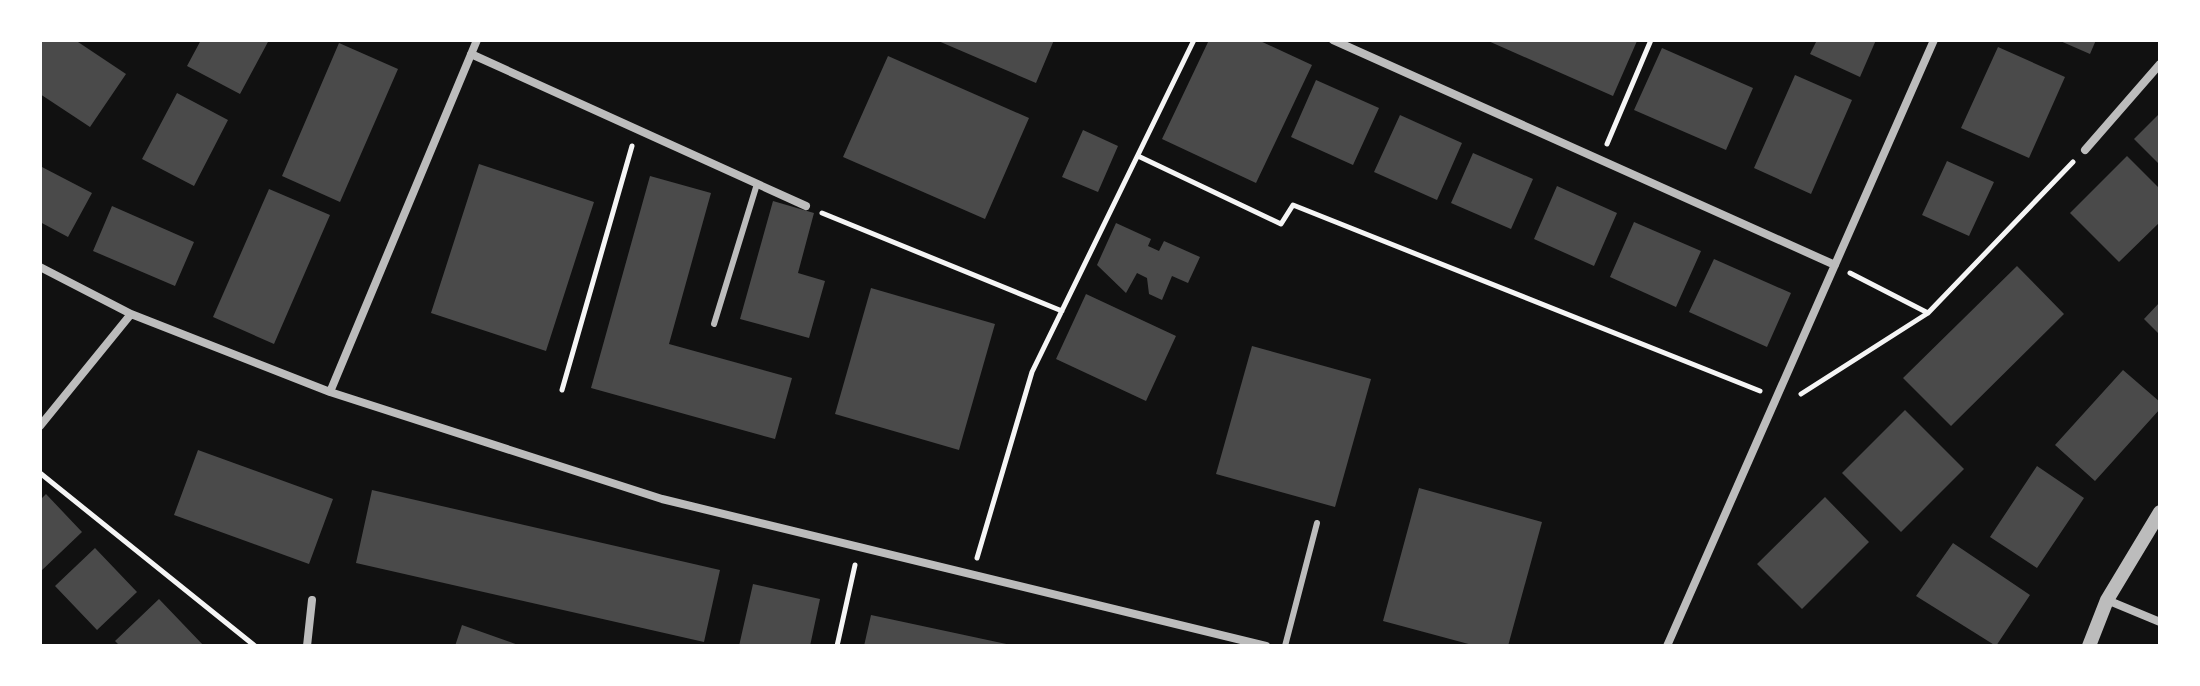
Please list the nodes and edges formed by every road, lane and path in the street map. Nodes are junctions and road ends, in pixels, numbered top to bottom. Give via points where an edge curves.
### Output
1 (477, 40) edge
2 (1194, 40) edge
3 (1333, 40) edge
4 (1651, 40) edge
5 (1934, 40) edge
6 (471, 54) junction
7 (2160, 64) edge
8 (637, 129) junction
9 (2085, 150) joint
10 (1138, 156) junction
11 (1600, 160) junction
12 (757, 184) junction
13 (806, 206) joint
14 (1835, 265) junction
15 (40, 267) edge
16 (1062, 311) junction
17 (1928, 313) junction
18 (131, 314) junction
19 (714, 324) dead end
20 (562, 390) dead end
21 (330, 392) junction
22 (1776, 398) junction
23 (1769, 414) junction
24 (40, 426) edge
25 (40, 473) edge
26 (2160, 512) edge
27 (1317, 523) dead end
28 (859, 547) junction
29 (972, 574) junction
30 (312, 600) dead end
31 (2107, 600) junction
32 (2160, 622) edge
33 (255, 646) edge
34 (307, 646) edge
35 (837, 646) edge
36 (1266, 646) edge
37 (1285, 646) edge
38 (1667, 646) edge
39 (2089, 646) edge

1 - 6 street
2 - 10 path
3 - 11 street
4 - 11 path
5 - 14 street
6 - 8 street
6 - 21 street
7 - 9 street
8 - 12 street
8 - 20 path
9 - 17 path
10 - 16 path
10 - 22 path via 1281,224 1293,205
11 - 14 street
12 - 13 street
12 - 19 lane
13 - 16 path
14 - 17 path
14 - 22 street
15 - 18 street
16 - 29 path via 1032,372
17 - 23 path
18 - 21 street
18 - 24 street
21 - 28 street via 662,499
22 - 23 street
23 - 38 street
25 - 33 path
26 - 31 street
27 - 37 lane
28 - 29 street
28 - 35 path
29 - 36 street
30 - 34 street
31 - 32 street
31 - 39 street

